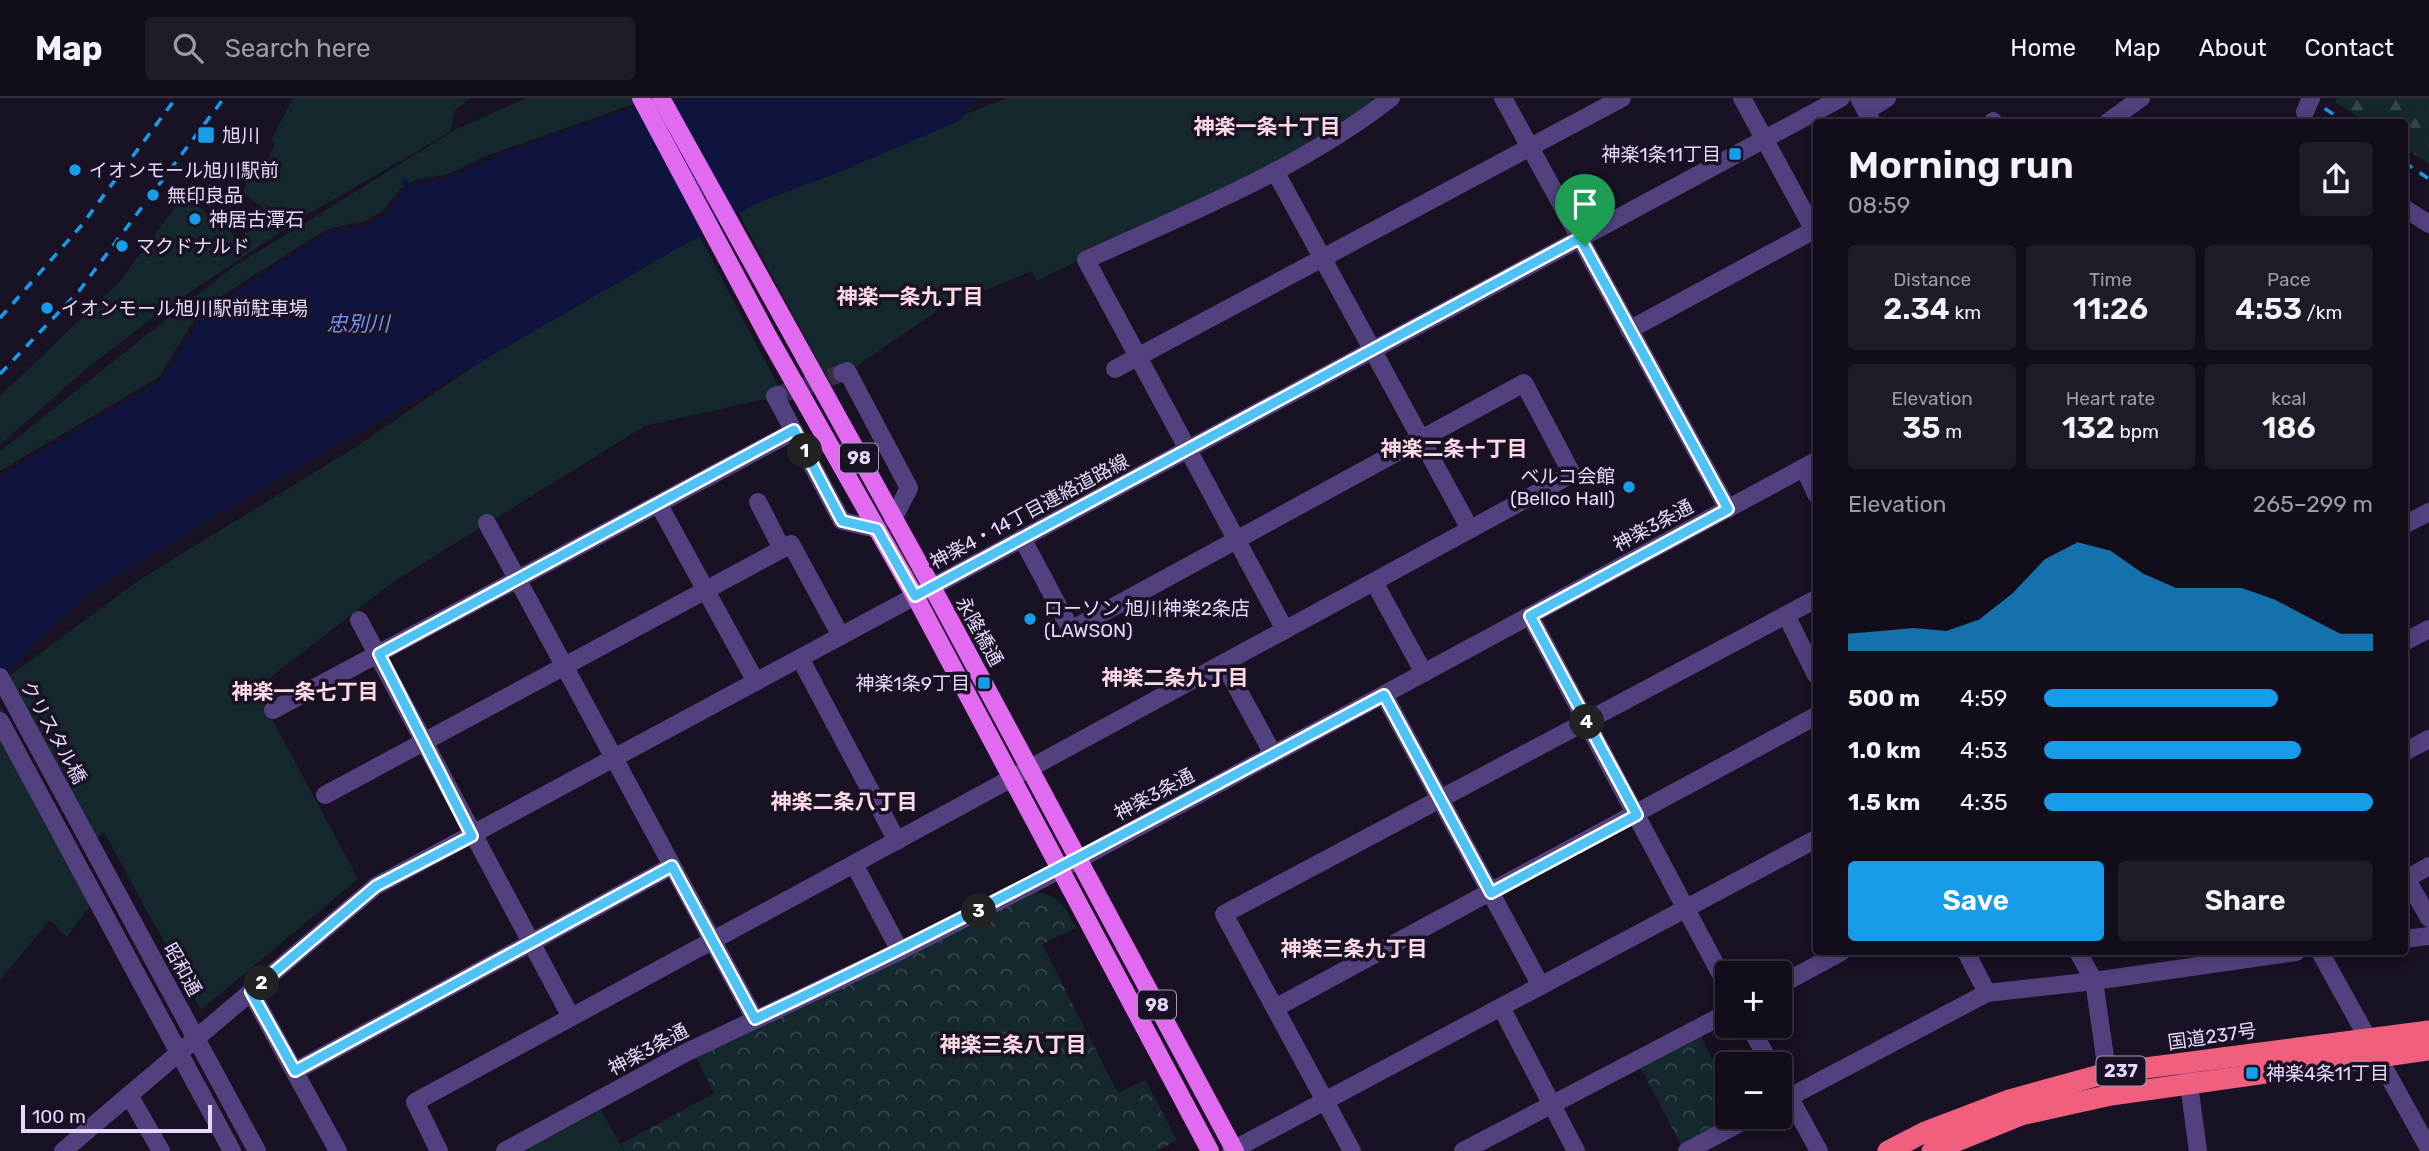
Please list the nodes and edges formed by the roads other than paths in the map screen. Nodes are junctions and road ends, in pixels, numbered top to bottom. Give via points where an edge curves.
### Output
1 (641, 98) edge
2 (662, 98) edge
3 (1391, 98) edge
4 (1503, 98) edge
5 (1742, 98) edge
6 (1840, 98) edge
7 (1886, 98) edge
8 (2141, 98) edge
9 (1618, 99) edge
10 (1866, 111) edge
11 (2112, 119) edge
12 (1764, 139) junction
13 (1530, 148) junction
14 (1275, 171) junction
15 (2408, 211) edge
16 (2429, 224) edge
17 (1813, 228) edge
18 (1813, 233) edge
19 (1580, 238) junction
20 (1324, 259) junction
21 (1629, 330) junction
22 (1372, 350) junction
23 (1139, 356) junction
24 (1115, 369) dead end
25 (842, 373) dead end
26 (778, 395) dead end
27 (794, 430) junction
28 (1421, 440) junction
29 (1188, 449) junction
30 (1810, 465) edge
31 (758, 502) dead end
32 (659, 505) junction
33 (1728, 509) junction
34 (2429, 512) edge
35 (893, 519) junction
36 (487, 523) dead end
37 (2408, 523) edge
38 (877, 529) junction
39 (1470, 529) junction
40 (1023, 538) junction
41 (1238, 541) junction
42 (782, 548) junction
43 (516, 578) junction
44 (1374, 582) junction
45 (932, 587) junction
46 (705, 590) junction
47 (915, 596) junction
48 (1813, 601) edge
49 (1786, 615) junction
50 (1530, 616) junction
51 (359, 620) dead end
52 (2429, 629) edge
53 (1285, 630) junction
54 (841, 636) junction
55 (2408, 640) edge
56 (379, 654) junction
57 (800, 658) junction
58 (1224, 664) junction
59 (564, 667) junction
60 (1813, 668) edge
61 (1424, 673) junction
62 (0, 677) edge
63 (756, 682) junction
64 (1384, 695) junction
65 (273, 710) dead end
66 (1813, 718) edge
67 (0, 722) edge
68 (1587, 722) junction
69 (2429, 738) edge
70 (424, 740) junction
71 (2408, 750) edge
72 (1273, 754) junction
73 (613, 760) junction
74 (1030, 768) junction
75 (1011, 778) junction
76 (325, 795) dead end
77 (1440, 799) junction
78 (71, 807) joint
79 (1637, 815) junction
80 (472, 836) junction
81 (897, 841) junction
82 (1813, 841) edge
83 (1080, 858) junction
84 (854, 864) junction
85 (672, 866) junction
86 (2429, 866) edge
87 (1059, 869) junction
88 (2408, 876) edge
89 (2408, 882) edge
90 (1491, 893) junction
91 (1685, 909) junction
92 (2429, 918) edge
93 (2429, 936) edge
94 (712, 939) junction
95 (2408, 939) edge
96 (532, 941) junction
97 (900, 951) junction
98 (1835, 955) edge
99 (1968, 955) edge
100 (2080, 955) edge
101 (2275, 955) edge
102 (2322, 955) edge
103 (1715, 964) edge
104 (1792, 979) edge
105 (2094, 981) junction
106 (1541, 986) junction
107 (251, 992) junction
108 (1987, 993) junction
109 (1501, 1007) junction
110 (1275, 1008) junction
111 (571, 1017) junction
112 (755, 1019) junction
113 (1715, 1019) edge
114 (2429, 1031) edge
115 (198, 1037) junction
116 (2371, 1047) junction
117 (2429, 1050) edge
118 (180, 1053) junction
119 (295, 1071) junction
120 (2107, 1073) junction
121 (2187, 1074) junction
122 (129, 1095) junction
123 (2111, 1095) junction
124 (1792, 1096) edge
125 (1325, 1101) junction
126 (1552, 1106) junction
127 (1792, 1110) edge
128 (1728, 1129) edge
129 (1931, 1146) edge
130 (2429, 1149) edge
131 (1233, 1150) edge
132 (63, 1151) edge
133 (160, 1151) edge
134 (232, 1151) edge
135 (257, 1151) edge
136 (338, 1151) edge
137 (439, 1151) edge
138 (505, 1151) edge
139 (1210, 1151) edge
140 (1352, 1151) edge
141 (1463, 1151) edge
142 (1576, 1151) edge
143 (1687, 1151) edge
144 (1819, 1151) edge
145 (1888, 1151) edge
146 (2198, 1151) edge

1 - 38 main road, 永隆橋通 / 98
2 - 35 main road, 永隆橋通 / 98
3 - 14 street via 1351,129
4 - 13 street
5 - 12 street
6 - 12 street, 神楽4・14丁目連絡道路線
7 - 10 street
8 - 11 street
9 - 13 street
12 - 17 street
12 - 19 street, 神楽4・14丁目連絡道路線
13 - 19 street
13 - 20 street
14 - 20 street
14 - 23 street via 1086,260
15 - 16 street
18 - 21 street
19 - 21 street
19 - 22 street, 神楽4・14丁目連絡道路線
20 - 22 street
20 - 23 street
21 - 33 street
22 - 28 street
22 - 29 street, 神楽4・14丁目連絡道路線
23 - 24 street
23 - 29 street
25 - 35 street via 847,371 909,488
26 - 27 street
27 - 32 street
27 - 38 street via 842,521
28 - 39 street
28 - 39 street via 1524,383 1572,474
28 - 41 street
29 - 40 street, 神楽4・14丁目連絡道路線
29 - 41 street
30 - 33 street, 神楽3条通
31 - 42 street
32 - 43 street
32 - 46 street
33 - 50 street, 神楽3条通
34 - 37 street
35 - 45 main road, 永隆橋通 / 98
36 - 43 street
38 - 47 main road, 永隆橋通 / 98
39 - 44 street
40 - 41 street via 1071,630
40 - 45 street, 神楽4・14丁目連絡道路線
41 - 53 street
42 - 46 street
42 - 54 street via 791,544
43 - 56 street
43 - 59 street
44 - 53 street
44 - 61 street
45 - 47 street, 神楽4・14丁目連絡道路線
45 - 74 main road, 永隆橋通 / 98
46 - 59 street
46 - 63 street
47 - 54 street, 神楽4・14丁目連絡道路線
47 - 75 main road, 永隆橋通 / 98
48 - 49 street
49 - 60 street
49 - 68 street
50 - 61 street, 神楽3条通
50 - 68 street
51 - 56 street
52 - 55 street
53 - 58 street
54 - 57 street, 神楽4・14丁目連絡道路線
56 - 65 street
56 - 70 street
57 - 63 street, 神楽4・14丁目連絡道路線
57 - 81 street
58 - 72 street
58 - 74 street
59 - 70 street
59 - 73 street
61 - 64 street, 神楽3条通
62 - 78 street, クリスタル橋
63 - 73 street, 神楽4・14丁目連絡道路線
64 - 72 street, 神楽3条通
64 - 77 street
66 - 79 street
67 - 118 street
68 - 77 street
68 - 79 street
69 - 71 street
70 - 76 street
70 - 80 street
72 - 83 street, 神楽3条通
73 - 80 street, 神楽4・14丁目連絡道路線
73 - 85 street
74 - 75 street
74 - 83 main road, 永隆橋通 / 98
75 - 81 street
75 - 87 main road, 永隆橋通 / 98
77 - 90 street
77 - 110 street via 1224,914
78 - 115 street, 昭和通
79 - 90 street
79 - 91 street
80 - 96 street
80 - 107 street, 神楽4・14丁目連絡道路線 via 376,886
81 - 84 street
82 - 91 street
83 - 87 street, 神楽3条通
83 - 131 main road, 永隆橋通 / 98
84 - 94 street
84 - 97 street
85 - 94 street
85 - 96 street
86 - 88 street
87 - 97 street, 神楽3条通
87 - 139 main road, 永隆橋通 / 98
89 - 92 street
90 - 106 street
90 - 110 street
91 - 103 street
91 - 106 street
93 - 95 street
94 - 111 street
94 - 112 street
96 - 111 street
96 - 119 street
97 - 112 street, 神楽3条通
98 - 104 street
99 - 108 street
100 - 105 street
101 - 105 street
102 - 116 street
105 - 108 street
105 - 120 street
106 - 109 street
107 - 115 street, 神楽4・14丁目連絡道路線
107 - 119 street
108 - 124 street
109 - 125 street
109 - 126 street
110 - 125 street
111 - 137 street via 415,1102
112 - 138 street, 神楽3条通 via 685,1052
113 - 126 street
114 - 116 highway, 国道237号 / 237
115 - 118 street, 神楽4・14丁目連絡道路線
115 - 135 street, 昭和通
116 - 117 highway, 国道237号 / 237
116 - 121 highway, 国道237号 / 237
116 - 130 street
118 - 122 street, 神楽4・14丁目連絡道路線
118 - 134 street
119 - 136 street
120 - 121 highway, 国道237号 / 237
120 - 123 street
120 - 129 highway, 国道237号 / 237 via 2008,1100
121 - 123 highway, 国道237号 / 237
121 - 146 street
122 - 132 street, 神楽4・14丁目連絡道路線
122 - 133 street
123 - 129 highway, 国道237号 / 237 via 2021,1115
125 - 131 street
125 - 140 street
126 - 141 street
126 - 142 street
127 - 144 street
128 - 143 street
129 - 145 highway, 国道237号 / 237

